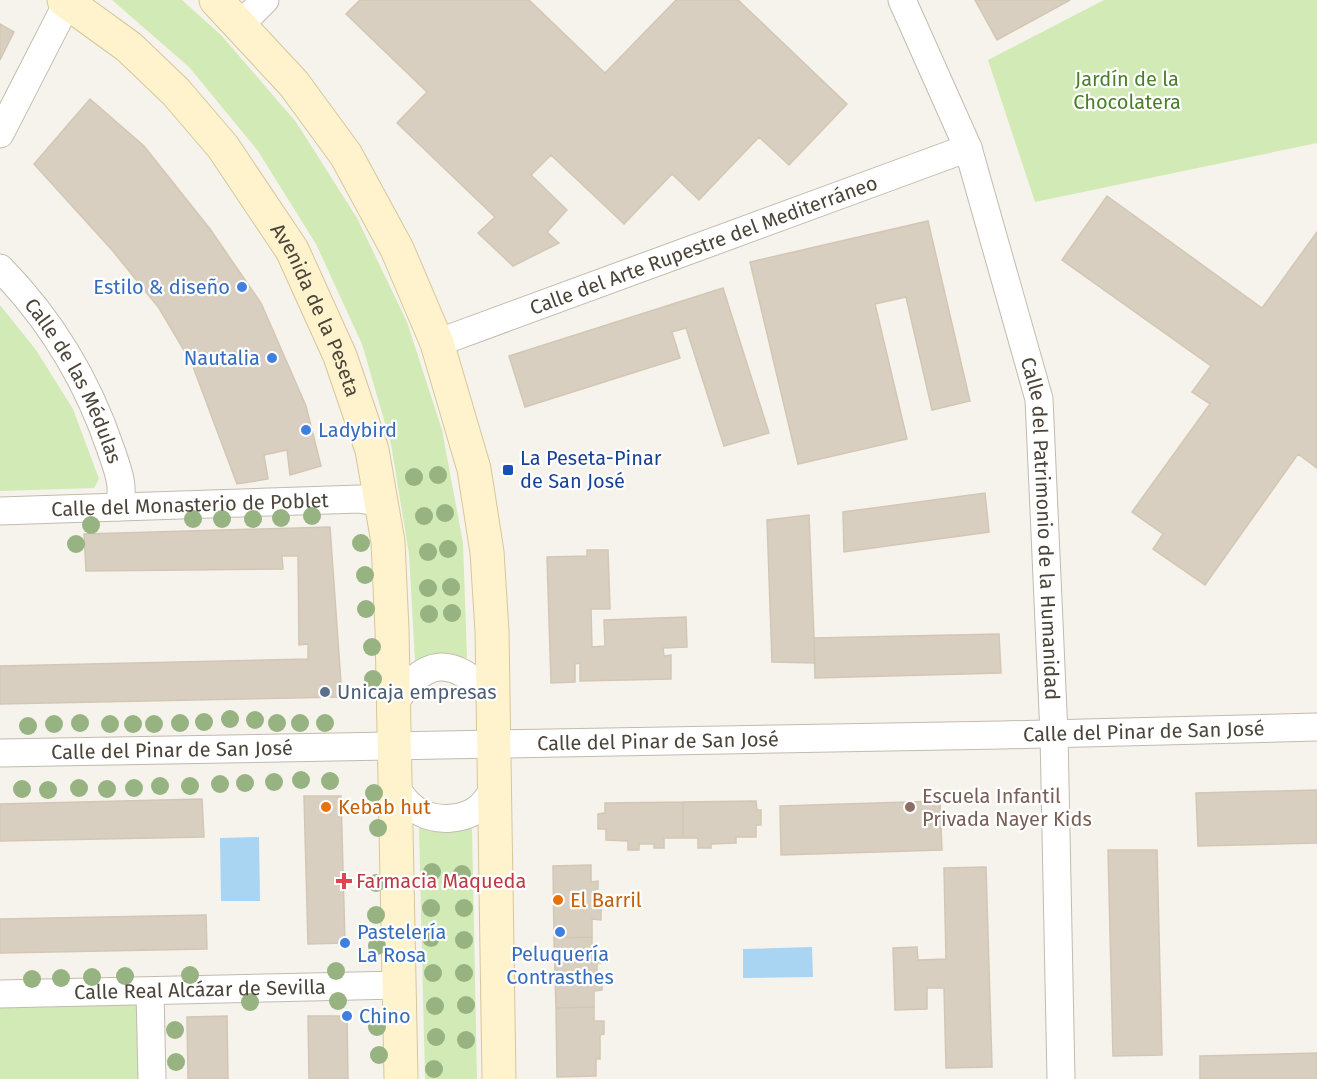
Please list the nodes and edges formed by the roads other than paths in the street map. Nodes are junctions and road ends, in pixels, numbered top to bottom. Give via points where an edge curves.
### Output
1 (216, 0) edge
2 (265, 0) edge
3 (902, 0) edge
4 (65, 1) edge
5 (240, 25) junction
6 (0, 134) edge
7 (968, 148) junction
8 (0, 268) edge
9 (437, 343) junction
10 (381, 503) junction
11 (118, 507) junction
12 (0, 511) edge
13 (491, 696) junction
14 (393, 705) junction
15 (1317, 727) edge
16 (1054, 734) junction
17 (492, 744) junction
18 (393, 747) junction
19 (0, 753) edge
20 (395, 788) junction
21 (493, 792) junction
22 (399, 985) junction
23 (150, 992) junction
24 (0, 994) edge
25 (152, 1079) edge
26 (401, 1079) edge
27 (499, 1079) edge
28 (1061, 1079) edge

1 - 5 street
2 - 5 street
3 - 7 street, Calle del Patrimonio de la Humanidad
4 - 6 street
4 - 10 street, Avenida de la Peseta via 129,48 176,92 223,147 292,250 340,356 372,450
5 - 9 street via 294,84 346,155 397,249
7 - 9 street, Calle del Arte Rupestre del Mediterráneo
7 - 16 street, Calle del Patrimonio de la Humanidad via 1039,399
8 - 11 street, Calle de las Médulas via 59,341 80,376 97,411 118,473 122,495
9 - 13 street via 474,470 488,552
10 - 11 street, Calle del Monasterio de Poblet via 360,499
10 - 14 street, Avenida de la Peseta via 388,542
11 - 12 street, Calle del Monasterio de Poblet
13 - 14 street via 465,673 442,666 413,680
13 - 17 street
14 - 18 street, Avenida de la Peseta
15 - 16 street, Calle del Pinar de San José
16 - 17 street, Calle del Pinar de San José
16 - 28 street, Calle del Patrimonio de la Humanidad
17 - 18 street, Calle del Pinar de San José
17 - 21 street
18 - 19 street, Calle del Pinar de San José
18 - 20 street, Avenida de la Peseta
20 - 21 street via 419,812 452,819 480,807
20 - 22 street, Avenida de la Peseta
21 - 27 street
22 - 23 street, Calle Real Alcázar de Sevilla
22 - 26 street, Avenida de la Peseta
23 - 24 street, Calle Real Alcázar de Sevilla
23 - 25 street

